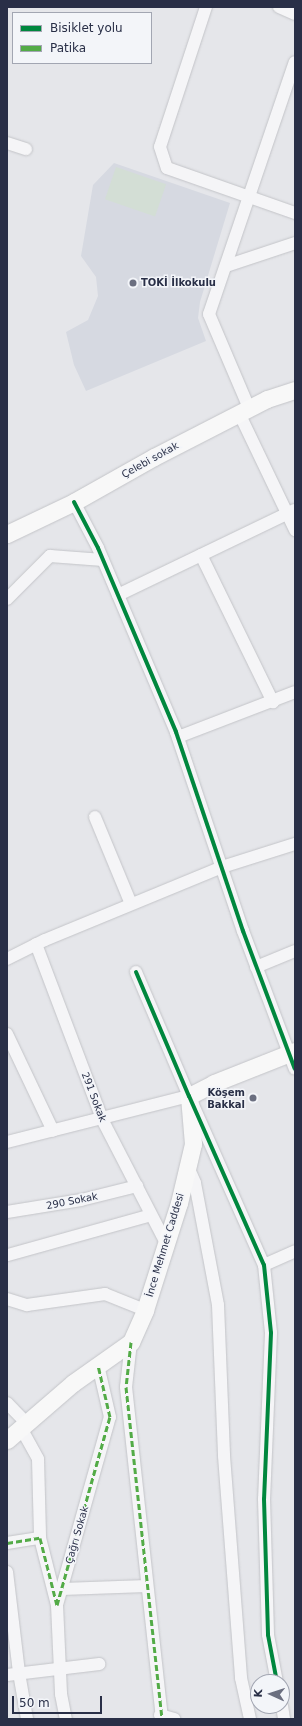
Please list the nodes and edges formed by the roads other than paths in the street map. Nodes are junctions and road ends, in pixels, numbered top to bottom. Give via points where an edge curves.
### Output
1 (206, 7) edge
2 (279, 7) edge
3 (295, 14) edge
4 (295, 62) edge
5 (7, 143) edge
6 (26, 149) dead end
7 (249, 198) junction
8 (295, 213) edge
9 (295, 242) edge
10 (226, 266) junction
11 (295, 390) edge
12 (244, 410) junction
13 (74, 502) junction
14 (291, 512) edge
15 (295, 530) edge
16 (7, 534) edge
17 (201, 555) junction
18 (103, 560) junction
19 (118, 595) junction
20 (7, 599) edge
21 (295, 692) edge
22 (273, 702) junction
23 (178, 737) junction
24 (95, 817) dead end
25 (295, 844) edge
26 (222, 867) junction
27 (132, 904) junction
28 (36, 944) junction
29 (295, 951) edge
30 (7, 959) edge
31 (256, 967) junction
32 (136, 972) dead end
33 (8, 1037) edge
34 (293, 1058) edge
35 (189, 1096) junction
36 (102, 1119) junction
37 (53, 1131) junction
38 (7, 1142) edge
39 (188, 1167) junction
40 (137, 1186) junction
41 (7, 1212) edge
42 (151, 1215) junction
43 (166, 1243) junction
44 (295, 1251) edge
45 (8, 1255) edge
46 (264, 1265) junction
47 (7, 1299) edge
48 (145, 1310) junction
49 (131, 1342) junction
50 (98, 1366) junction
51 (7, 1403) edge
52 (24, 1426) junction
53 (7, 1440) edge
54 (40, 1538) junction
55 (7, 1543) edge
56 (7, 1572) edge
57 (147, 1586) junction
58 (62, 1589) junction
59 (57, 1605) junction
60 (99, 1664) dead end
61 (60, 1669) junction
62 (13, 1674) edge
63 (275, 1674) edge
64 (161, 1717) edge
65 (27, 1719) edge
66 (66, 1719) edge
67 (174, 1719) edge
68 (250, 1719) edge

1 - 7 street via 160,147 168,168
2 - 3 street
4 - 7 street
5 - 6 street
7 - 8 street
7 - 10 street
9 - 10 street
10 - 12 street via 209,314
11 - 12 street, Çelebi sokak
12 - 13 street, Çelebi sokak
12 - 14 street
13 - 16 street, Çelebi sokak
13 - 18 street
14 - 15 street
14 - 17 street
17 - 19 street
17 - 22 street
18 - 19 street
18 - 20 street via 50,556
19 - 23 street
21 - 22 street
22 - 23 street
23 - 26 street
24 - 27 street
25 - 26 street
26 - 27 street
26 - 31 street
27 - 28 street
28 - 30 street
28 - 36 street, 291 Sokak
29 - 31 street
31 - 34 street
32 - 35 street
33 - 37 street
34 - 35 street via 214,1083
35 - 36 street
35 - 39 street, İnce Mehmet Caddesi via 193,1144
35 - 46 street
36 - 37 street
36 - 40 street, 291 Sokak
37 - 38 street
39 - 43 street, İnce Mehmet Caddesi
39 - 68 street via 195,1183 218,1305 224,1456 232,1567 241,1678
40 - 41 street, 290 Sokak via 81,1200
40 - 42 street, 291 Sokak
42 - 43 street, 291 Sokak
42 - 45 street
43 - 48 street, İnce Mehmet Caddesi
44 - 46 street
46 - 63 street via 271,1333 264,1499 268,1635
47 - 48 street via 27,1305 105,1294
48 - 49 street, İnce Mehmet Caddesi
49 - 50 street
49 - 57 street via 126,1387
50 - 52 street
50 - 58 street, Çağrı Sokak via 110,1417
51 - 52 street
52 - 53 street
52 - 54 street via 38,1459
54 - 55 street
54 - 59 street
56 - 62 street
57 - 58 street
57 - 64 street
58 - 59 street, Çağrı Sokak
59 - 61 street
60 - 61 street
61 - 62 street
61 - 66 street
62 - 65 street
64 - 67 street

